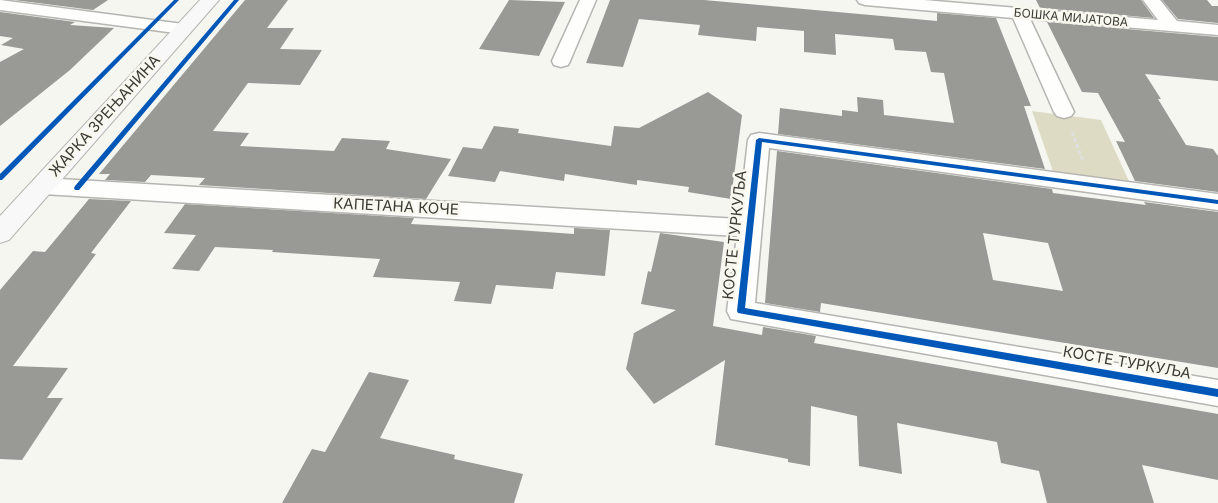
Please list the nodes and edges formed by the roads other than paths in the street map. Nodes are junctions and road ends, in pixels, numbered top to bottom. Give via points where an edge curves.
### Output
1 (210, 0) edge
2 (588, 0) edge
3 (865, 0) edge
4 (1152, 0) edge
5 (0, 5) edge
6 (1019, 13) junction
7 (1172, 26) junction
8 (183, 29) junction
9 (1218, 30) edge
10 (562, 61) dead end
11 (1064, 112) road end
12 (43, 186) junction
13 (1218, 202) edge
14 (750, 228) junction
15 (0, 233) edge
16 (1218, 393) edge

1 - 8 main road, ЖАРКА ЗРЕЊАНИНА
2 - 10 street
3 - 6 street, БОШКА МИЈАТОВА
4 - 7 street
5 - 8 street
6 - 7 street, БОШКА МИЈАТОВА
6 - 11 street
7 - 9 street, БОШКА МИЈАТОВА
8 - 12 main road, ЖАРКА ЗРЕЊАНИНА
12 - 14 street, КАПЕТАНА КОЧЕ
12 - 15 main road, ЖАРКА ЗРЕЊАНИНА
13 - 14 street, КОСТЕ ТУРКУЉА via 759,140
14 - 16 street, КОСТЕ ТУРКУЉА via 741,311

